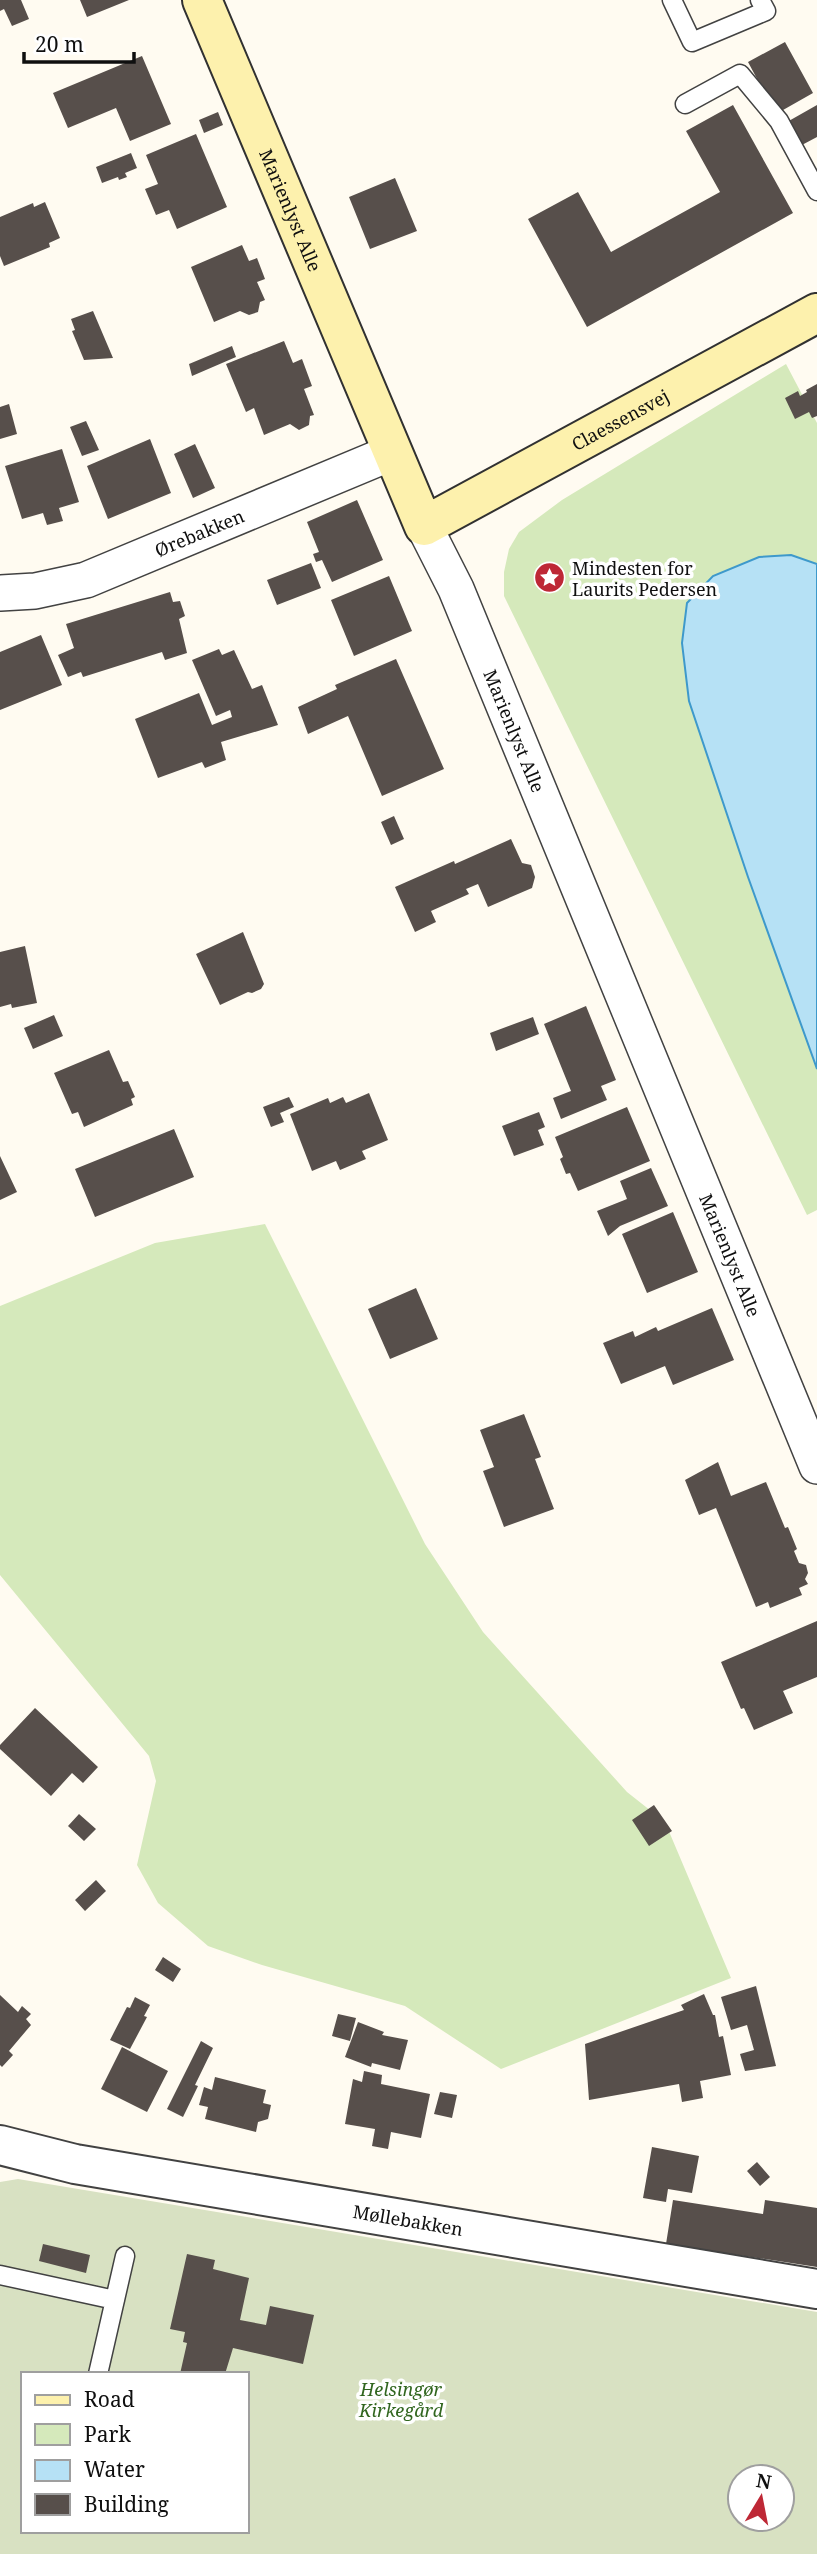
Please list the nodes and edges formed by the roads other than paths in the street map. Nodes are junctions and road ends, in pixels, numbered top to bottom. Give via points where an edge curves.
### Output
1 (202, 0) edge
2 (672, 0) edge
3 (760, 0) edge
4 (685, 104) dead end
5 (817, 191) edge
6 (817, 313) edge
7 (393, 452) junction
8 (424, 526) junction
9 (0, 593) edge
10 (817, 1466) edge
11 (0, 2145) edge
12 (125, 2256) dead end
13 (0, 2275) edge
14 (817, 2289) edge
15 (115, 2300) junction
16 (98, 2372) edge

1 - 7 main road, Marienlyst Alle
2 - 3 lane via 692,42 766,11
4 - 5 lane via 740,74 779,121
6 - 8 main road, Claessensvej
7 - 8 main road, Marienlyst Alle
7 - 9 street, Ørebakken via 86,580
8 - 10 street, Marienlyst Alle via 456,589
11 - 14 street, Møllebakken via 89,2166
12 - 15 lane
13 - 15 lane
15 - 16 lane

